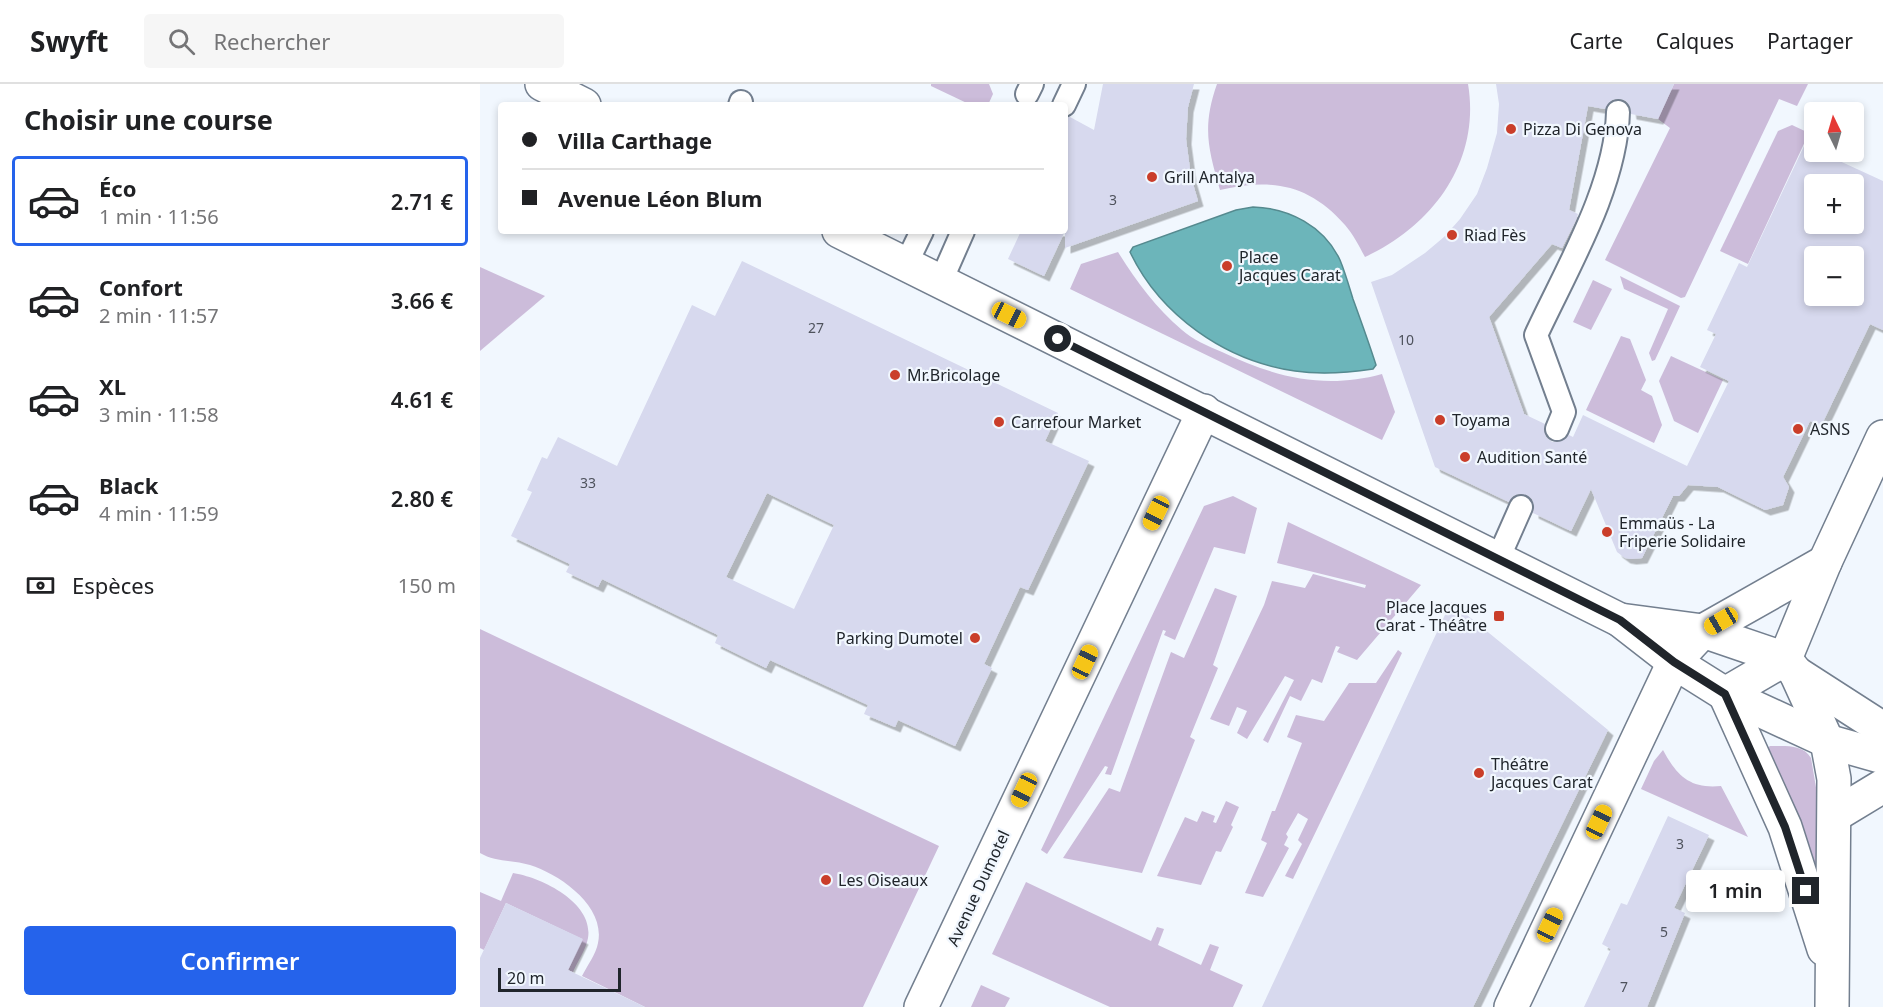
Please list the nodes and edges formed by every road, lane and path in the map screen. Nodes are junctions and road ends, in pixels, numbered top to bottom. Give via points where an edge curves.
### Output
1 (542, 84) edge
2 (1074, 84) edge
3 (578, 102) edge
4 (1065, 102) edge
5 (1618, 112) dead end
6 (865, 234) edge
7 (962, 234) edge
8 (916, 240) edge
9 (941, 281) junction
10 (1204, 411) junction
11 (1557, 429) dead end
12 (1883, 437) edge
13 (1521, 507) dead end
14 (1498, 559) junction
15 (1825, 562) junction
16 (1620, 620) junction
17 (1702, 631) junction
18 (1674, 662) junction
19 (1791, 666) junction
20 (1725, 694) junction
21 (1883, 729) edge
22 (1827, 741) junction
23 (1883, 757) edge
24 (1883, 786) edge
25 (1835, 815) junction
26 (1832, 992) edge
27 (921, 1007) edge
28 (1511, 1007) edge

1 - 3 main road
2 - 4 lane
5 - 11 lane via 1611,164 1593,215 1536,335 1564,412
6 - 8 main road
7 - 9 lane
8 - 9 main road
9 - 10 main road
10 - 14 main road
10 - 27 main road, Avenue Dumotel
12 - 15 main road
13 - 14 lane
14 - 16 main road
15 - 17 main road
15 - 19 main road
16 - 17 main road
16 - 18 main road
17 - 18 main road
17 - 19 main road
18 - 20 main road
18 - 28 main road
19 - 20 main road
19 - 21 main road
19 - 22 main road
20 - 22 main road
20 - 26 main road via 1785,827
22 - 23 main road
22 - 25 main road
24 - 25 main road
25 - 26 main road

